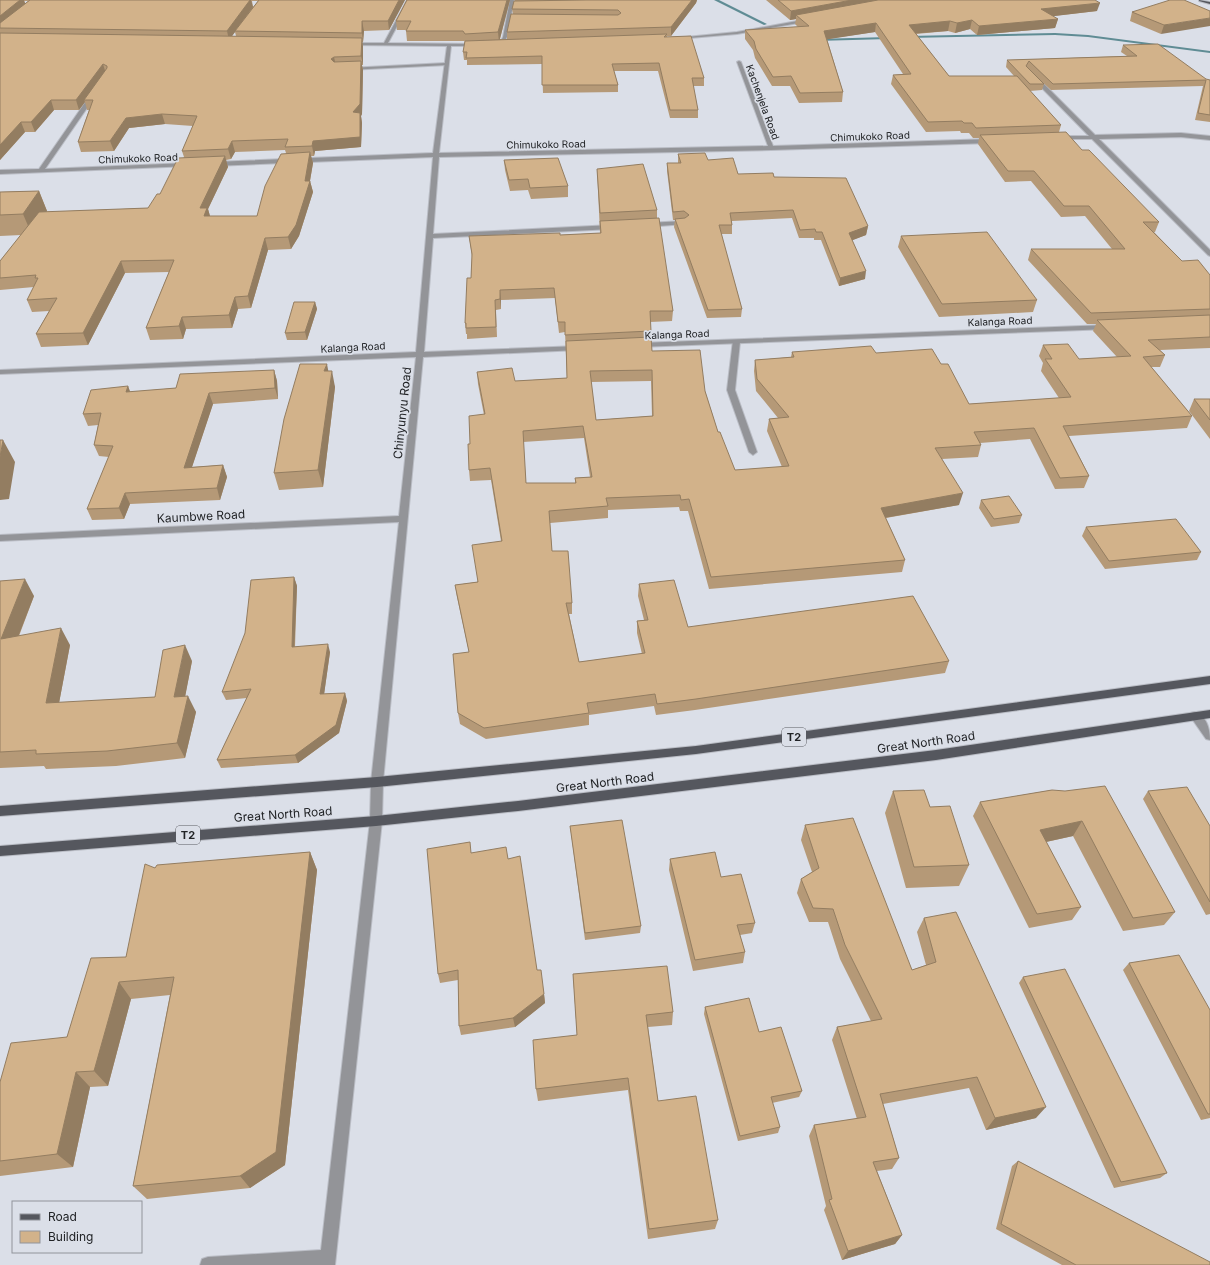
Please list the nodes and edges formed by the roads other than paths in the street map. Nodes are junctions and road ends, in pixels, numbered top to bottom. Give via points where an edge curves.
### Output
1 (409, 0) edge
2 (512, 0) edge
3 (1201, 0) edge
4 (1210, 3) edge
5 (518, 7) edge
6 (511, 8) junction
7 (815, 19) edge
8 (508, 20) junction
9 (516, 20) edge
10 (673, 39) edge
11 (347, 44) edge
12 (509, 44) edge
13 (385, 45) junction
14 (486, 45) edge
15 (494, 45) edge
16 (501, 45) junction
17 (449, 46) junction
18 (739, 62) dead end
19 (446, 64) junction
20 (344, 69) edge
21 (1027, 70) edge
22 (97, 89) edge
23 (1092, 137) junction
24 (1210, 138) edge
25 (1053, 139) edge
26 (998, 140) edge
27 (771, 148) junction
28 (436, 155) junction
29 (207, 164) edge
30 (191, 165) edge
31 (40, 171) junction
32 (0, 172) edge
33 (684, 223) edge
34 (620, 226) edge
35 (636, 226) edge
36 (429, 236) junction
37 (1210, 254) edge
38 (1115, 327) edge
39 (736, 342) junction
40 (633, 346) edge
41 (586, 347) edge
42 (420, 354) junction
43 (0, 372) edge
44 (753, 452) dead end
45 (403, 519) junction
46 (0, 538) edge
47 (1210, 680) edge
48 (1210, 714) edge
49 (1195, 716) junction
50 (1210, 736) edge
51 (377, 782) junction
52 (0, 811) edge
53 (376, 821) junction
54 (0, 851) edge
55 (327, 1261) edge
56 (208, 1265) edge

1 - 13 street
2 - 6 street
3 - 4 main road
5 - 6 street
6 - 8 street
7 - 10 street via 738,33
8 - 9 street
8 - 16 street
11 - 13 street
12 - 16 street
13 - 17 street
14 - 17 street
15 - 16 street
17 - 19 street, Chinyunyu Road
18 - 27 street, Kachenjela Road
19 - 20 street
19 - 28 street, Chinyunyu Road
21 - 23 street
22 - 31 street
23 - 24 street via 1181,135
23 - 25 street
23 - 37 street
26 - 27 street, Chimukoko Road
27 - 28 street, Chimukoko Road
28 - 29 street, Chimukoko Road
28 - 36 street, Chinyunyu Road
30 - 31 street, Chimukoko Road
31 - 32 street, Chimukoko Road
33 - 35 street
34 - 36 street
36 - 42 street, Chinyunyu Road
38 - 39 street, Kalanga Road
39 - 40 street, Kalanga Road
39 - 44 street via 730,390
41 - 42 street, Kalanga Road
42 - 43 street, Kalanga Road
42 - 45 street, Chinyunyu Road
45 - 46 street, Kaumbwe Road
45 - 51 street, Chinyunyu Road
47 - 51 main road, Great North Road / T2 via 696,750
48 - 49 main road, Great North Road / T2
49 - 50 street
49 - 53 main road, Great North Road / T2 via 889,761
51 - 52 main road, Great North Road / T2
51 - 53 street, Chinyunyu Road
53 - 54 main road, Great North Road / T2
53 - 55 street, Chinyunyu Road
55 - 56 street

